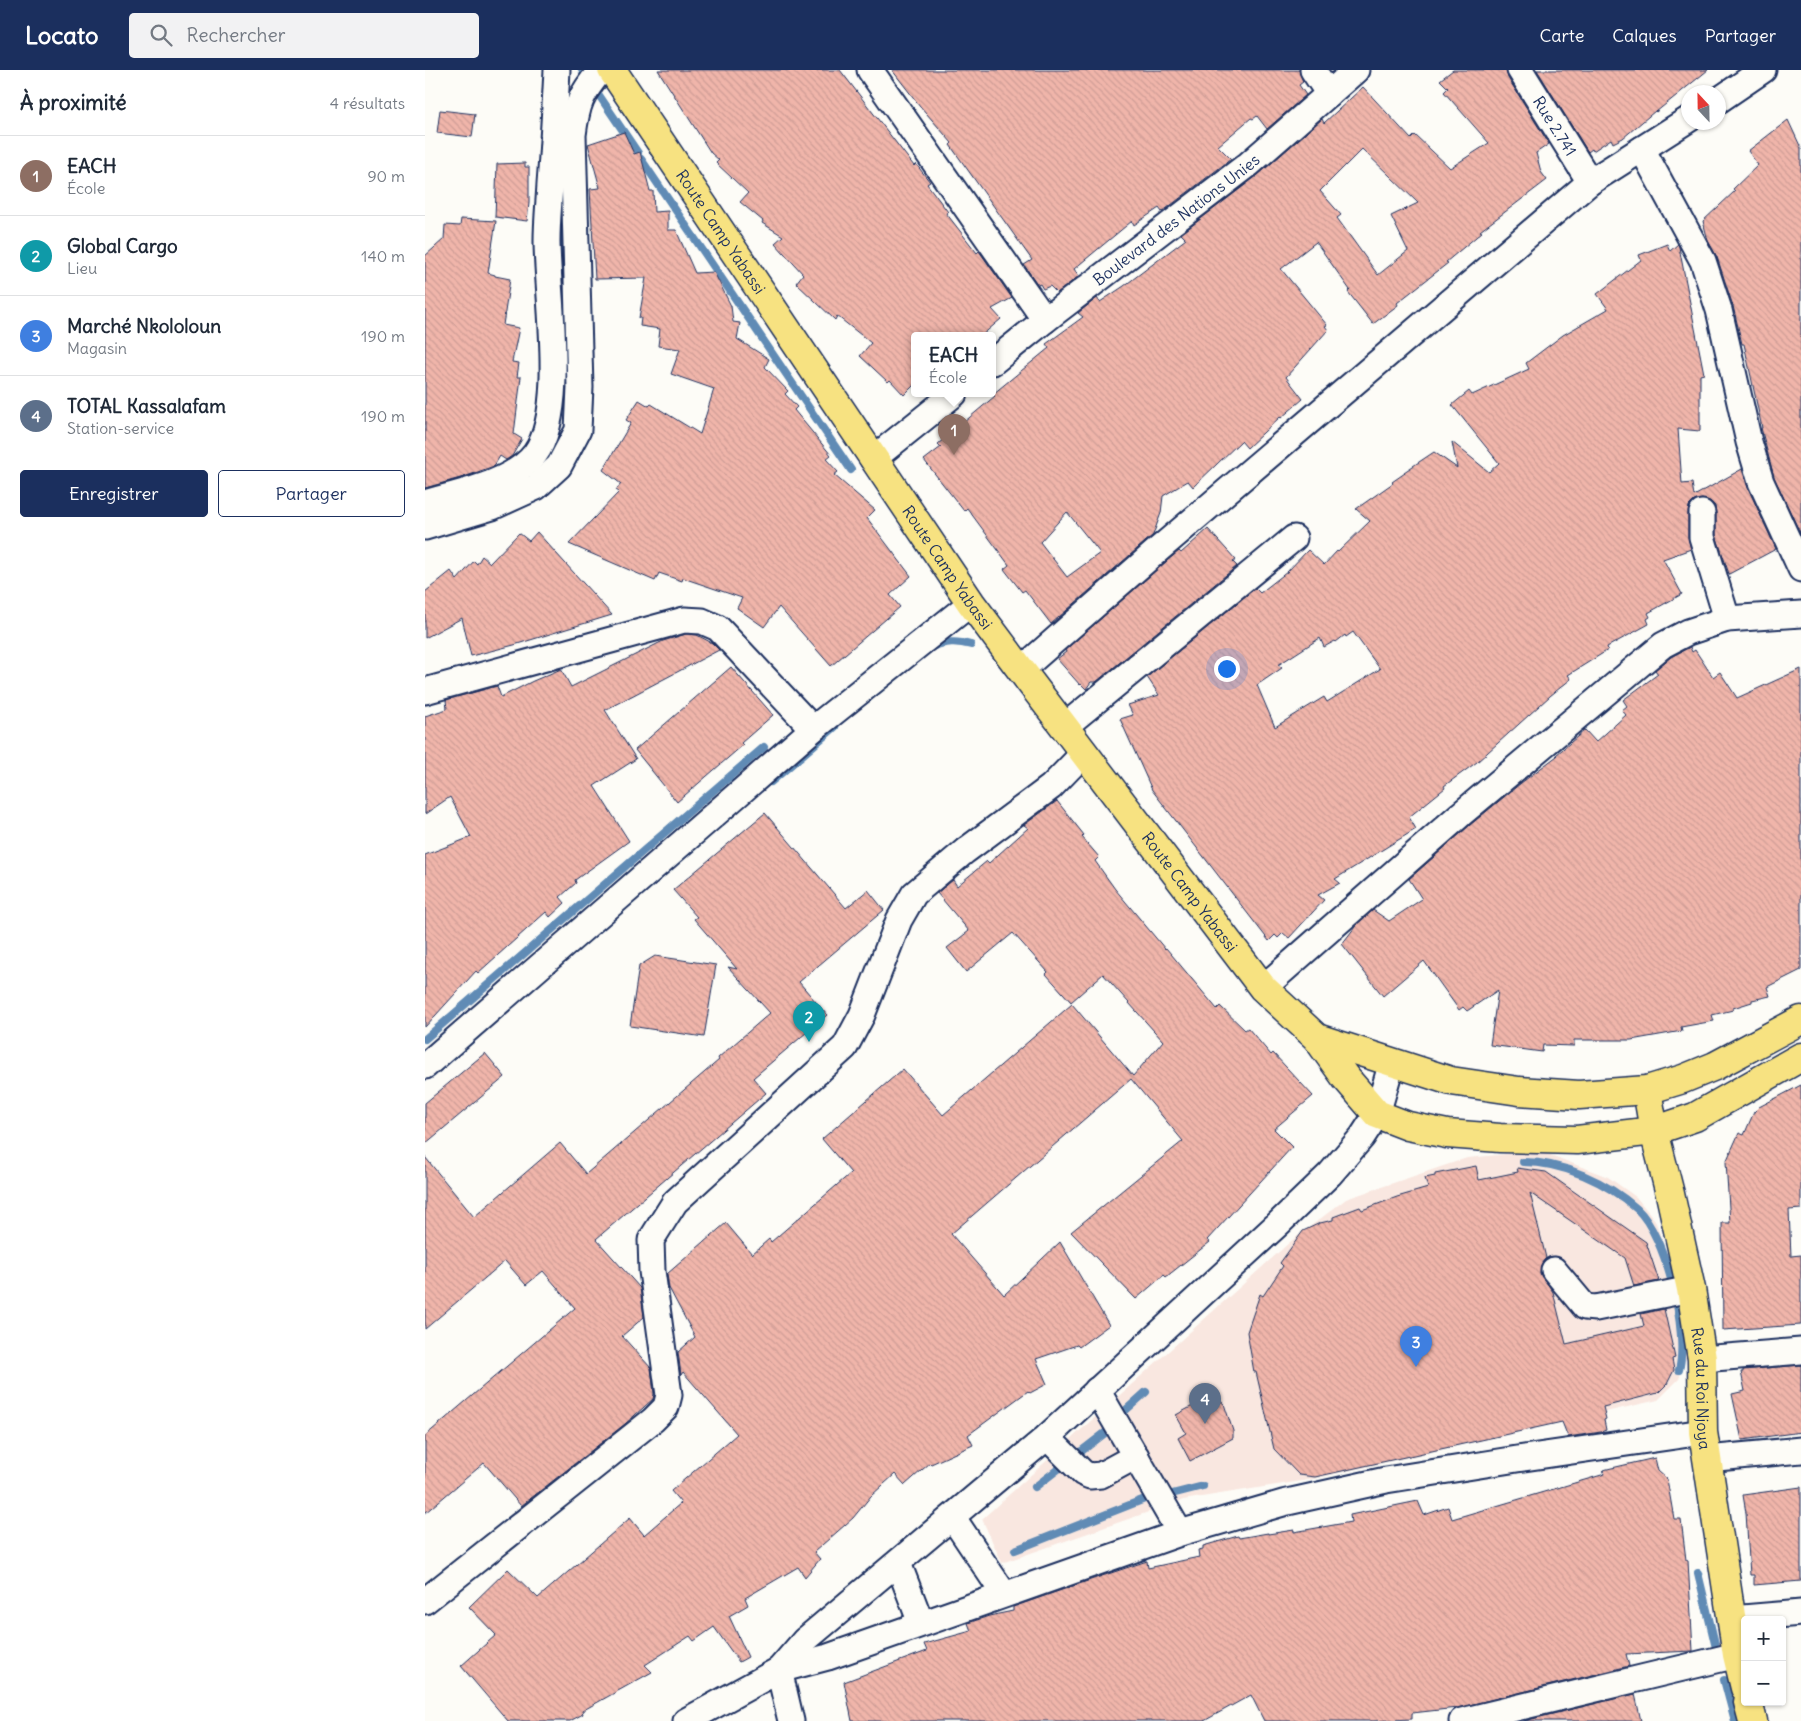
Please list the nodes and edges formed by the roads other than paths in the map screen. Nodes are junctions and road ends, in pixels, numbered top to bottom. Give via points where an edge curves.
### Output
1 (557, 70) edge
2 (601, 70) edge
3 (612, 70) edge
4 (870, 70) edge
5 (1313, 70) edge
6 (1357, 70) edge
7 (1520, 70) edge
8 (1763, 70) edge
9 (1329, 94) junction
10 (1726, 95) edge
11 (1681, 124) edge
12 (1642, 148) junction
13 (1590, 182) junction
14 (1045, 320) junction
15 (996, 360) edge
16 (950, 397) edge
17 (873, 459) junction
18 (425, 503) edge
19 (1702, 512) dead end
20 (425, 527) edge
21 (1294, 538) dead end
22 (1801, 569) edge
23 (971, 603) junction
24 (1801, 614) edge
25 (1727, 619) junction
26 (1021, 670) junction
27 (425, 691) edge
28 (1064, 727) junction
29 (813, 729) junction
30 (1084, 753) junction
31 (1263, 988) junction
32 (1801, 1020) edge
33 (1317, 1038) junction
34 (1801, 1057) edge
35 (1392, 1062) junction
36 (425, 1066) edge
37 (1647, 1090) junction
38 (1377, 1114) junction
39 (1654, 1132) junction
40 (1554, 1270) dead end
41 (1691, 1289) junction
42 (1801, 1351) edge
43 (1702, 1359) junction
44 (1097, 1390) junction
45 (1703, 1432) junction
46 (1047, 1437) junction
47 (1801, 1450) edge
48 (1136, 1456) junction
49 (1707, 1459) junction
50 (953, 1518) junction
51 (1180, 1533) junction
52 (897, 1563) junction
53 (1004, 1594) junction
54 (425, 1601) edge
55 (1801, 1613) edge
56 (1731, 1619) junction
57 (921, 1623) junction
58 (1737, 1655) junction
59 (779, 1670) junction
60 (1741, 1672) edge
61 (1750, 1706) edge
62 (1493, 1717) edge
63 (686, 1721) edge
64 (791, 1721) edge
65 (1462, 1721) edge
66 (1753, 1721) edge

1 - 18 street via 547,240 553,357 546,432 535,454 518,469 495,482
2 - 20 street via 584,90 576,110 573,135 580,386 578,430 559,466 536,487 492,507
3 - 17 main road, Route Camp Yabassi
4 - 14 street
5 - 9 street
6 - 9 street, Boulevard des Nations Unies
7 - 13 street, Rue 2.741
8 - 10 street
9 - 14 street, Boulevard des Nations Unies via 1249,164
11 - 12 street
12 - 13 street
12 - 22 street via 1703,261 1719,310 1761,482
13 - 26 street
14 - 15 street, Boulevard des Nations Unies
16 - 17 street
17 - 23 main road, Route Camp Yabassi
19 - 25 street via 1702,537
21 - 28 street
23 - 26 main road, Route Camp Yabassi
23 - 29 street
24 - 25 street
25 - 31 street via 1688,632 1663,645 1461,814
26 - 28 main road, Route Camp Yabassi
27 - 29 street via 684,620 702,621 718,628
28 - 30 main road, Route Camp Yabassi
29 - 36 street
30 - 31 main road, Route Camp Yabassi
30 - 54 street via 1051,787 965,851 915,894 899,920 863,1015 845,1047 675,1202 651,1240 652,1271 669,1395 666,1407
31 - 33 main road, Route Camp Yabassi
32 - 37 main road via 1715,1066
33 - 35 main road
33 - 38 main road
34 - 39 main road via 1695,1117
35 - 37 main road via 1451,1081 1519,1091 1579,1094
35 - 38 street
37 - 39 main road, Rue du Roi Njoya
38 - 39 main road via 1408,1126 1447,1134 1500,1138 1577,1140
38 - 44 street via 1330,1174
39 - 41 main road, Rue du Roi Njoya
40 - 41 street via 1585,1306 1596,1308
41 - 43 main road, Rue du Roi Njoya
42 - 43 street
43 - 45 main road, Rue du Roi Njoya
44 - 46 street
44 - 48 street
45 - 49 main road, Rue du Roi Njoya
45 - 51 street via 1386,1480
46 - 48 street via 1090,1476 1101,1475
46 - 50 street
47 - 49 street
48 - 51 street
49 - 56 main road, Rue du Roi Njoya
50 - 52 street
50 - 53 street
51 - 53 street
52 - 57 street
52 - 59 street via 805,1640
53 - 57 street
55 - 56 street
56 - 58 main road, Rue du Roi Njoya
57 - 59 street via 828,1657
58 - 60 main road, Rue du Roi Njoya
58 - 62 street
59 - 63 street
59 - 64 street
61 - 66 main road
62 - 65 street

